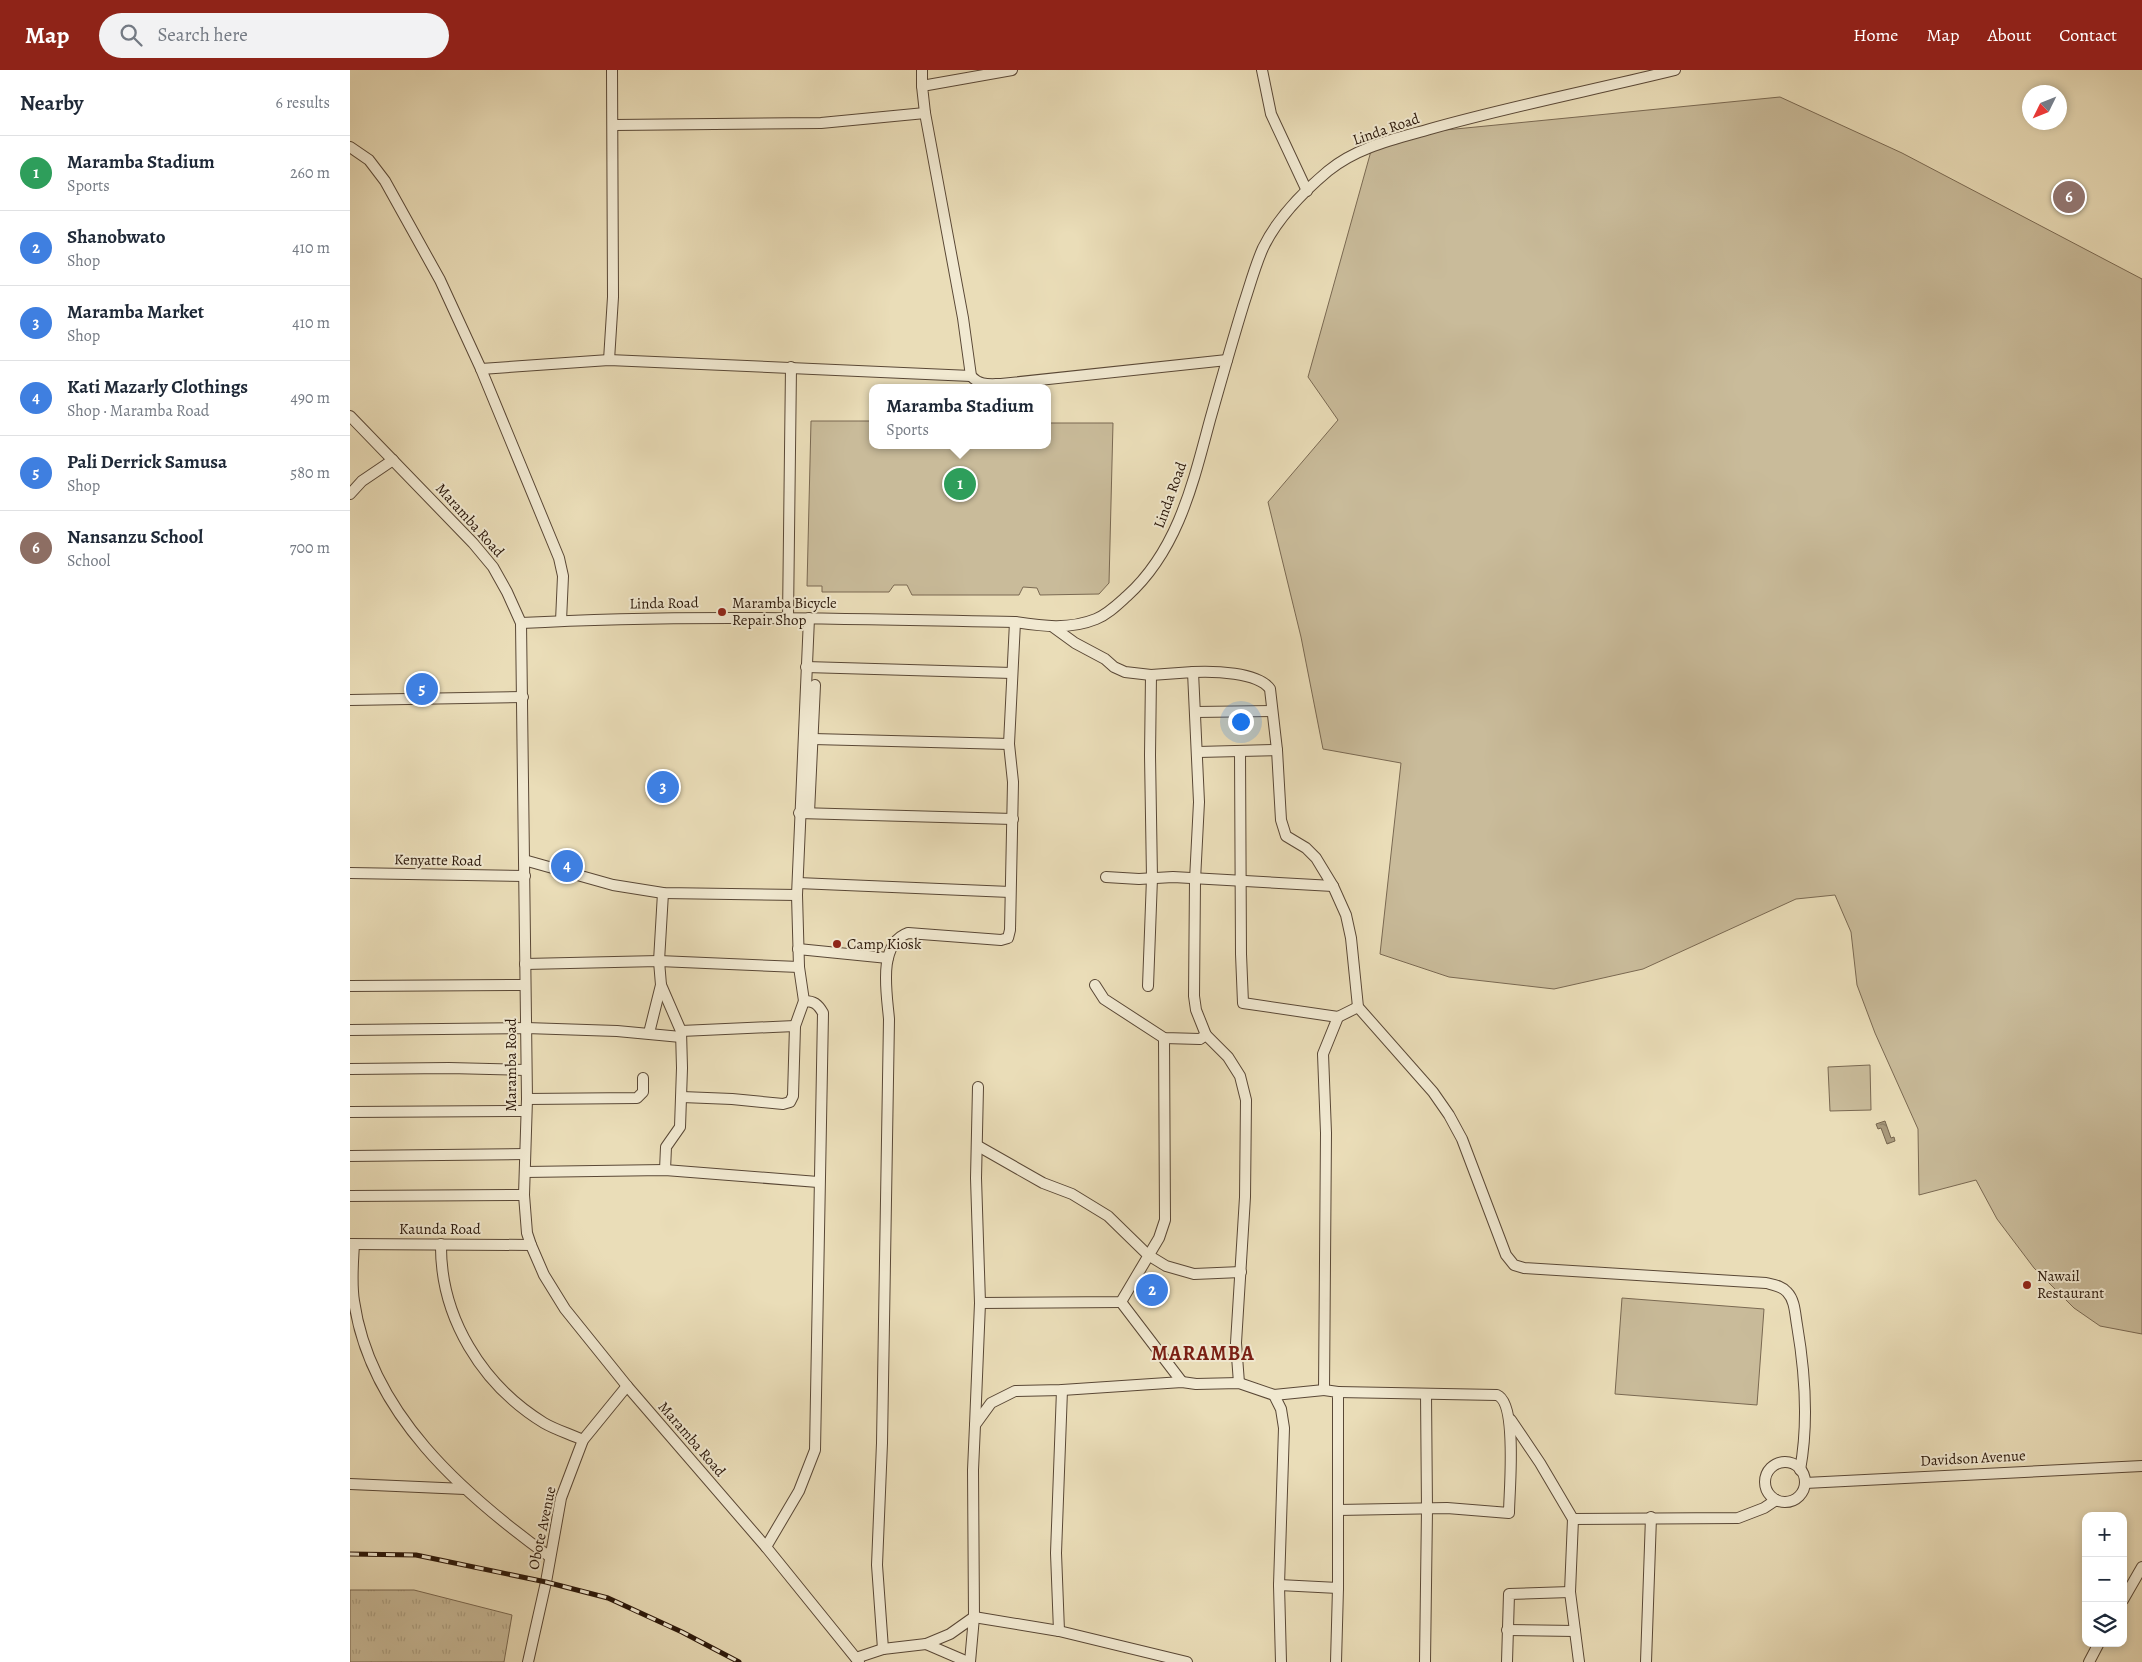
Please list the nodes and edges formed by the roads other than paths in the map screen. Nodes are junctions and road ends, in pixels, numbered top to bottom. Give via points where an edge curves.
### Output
1 (612, 70) edge
2 (922, 70) edge
3 (1012, 70) edge
4 (1262, 70) edge
5 (1675, 70) edge
6 (922, 86) junction
7 (925, 113) junction
8 (614, 125) junction
9 (350, 147) edge
10 (1307, 190) junction
11 (609, 360) junction
12 (1226, 360) junction
13 (791, 367) junction
14 (481, 369) junction
15 (971, 376) junction
16 (350, 416) edge
17 (393, 460) junction
18 (350, 494) edge
19 (788, 618) junction
20 (809, 618) junction
21 (561, 621) junction
22 (1015, 622) junction
23 (521, 623) junction
24 (1053, 627) junction
25 (806, 667) junction
26 (1193, 672) junction
27 (1012, 673) junction
28 (1151, 675) junction
29 (815, 685) dead end
30 (523, 698) junction
31 (350, 700) edge
32 (1272, 711) junction
33 (1196, 712) junction
34 (812, 739) junction
35 (1009, 744) junction
36 (1277, 750) junction
37 (1198, 752) junction
38 (1240, 752) junction
39 (804, 813) junction
40 (1013, 819) junction
41 (524, 860) junction
42 (350, 873) edge
43 (525, 876) junction
44 (1106, 877) dead end
45 (1152, 878) junction
46 (1195, 880) junction
47 (1240, 880) junction
48 (798, 883) junction
49 (1333, 886) junction
50 (1010, 892) junction
51 (663, 893) junction
52 (797, 895) junction
53 (798, 949) junction
54 (888, 958) junction
55 (659, 961) junction
56 (525, 964) junction
57 (799, 967) junction
58 (525, 985) junction
59 (660, 985) junction
60 (1095, 985) dead end
61 (350, 986) edge
62 (1148, 986) dead end
63 (804, 1001) junction
64 (1358, 1008) junction
65 (1338, 1017) junction
66 (795, 1026) junction
67 (526, 1028) junction
68 (350, 1030) edge
69 (649, 1033) junction
70 (681, 1034) junction
71 (1206, 1035) junction
72 (1164, 1038) junction
73 (350, 1069) edge
74 (525, 1070) junction
75 (643, 1078) dead end
76 (978, 1087) dead end
77 (682, 1097) junction
78 (527, 1099) junction
79 (526, 1111) junction
80 (350, 1112) edge
81 (978, 1146) junction
82 (525, 1154) junction
83 (350, 1156) edge
84 (665, 1170) junction
85 (525, 1172) junction
86 (818, 1182) junction
87 (524, 1195) junction
88 (350, 1196) edge
89 (352, 1244) edge
90 (440, 1244) junction
91 (531, 1245) junction
92 (1148, 1255) junction
93 (1241, 1272) junction
94 (1121, 1302) junction
95 (980, 1303) junction
96 (1182, 1382) junction
97 (1240, 1383) junction
98 (627, 1386) junction
99 (1062, 1390) junction
100 (1324, 1390) junction
101 (1338, 1392) junction
102 (1274, 1394) junction
103 (1426, 1394) junction
104 (1511, 1420) junction
105 (975, 1425) junction
106 (583, 1440) junction
107 (2142, 1466) edge
108 (1800, 1470) junction
109 (1805, 1483) junction
110 (350, 1484) edge
111 (465, 1489) junction
112 (1776, 1500) junction
113 (1427, 1509) junction
114 (1338, 1510) junction
115 (1651, 1517) junction
116 (1573, 1519) junction
117 (766, 1547) junction
118 (550, 1557) junction
119 (2142, 1567) edge
120 (1279, 1585) junction
121 (1338, 1588) junction
122 (1570, 1592) junction
123 (2127, 1593) edge
124 (974, 1617) junction
125 (1508, 1630) junction
126 (1059, 1631) junction
127 (1575, 1631) junction
128 (926, 1644) junction
129 (2097, 1647) edge
130 (883, 1649) junction
131 (858, 1660) edge
132 (528, 1662) edge
133 (969, 1662) edge
134 (1187, 1662) edge
135 (1280, 1662) edge
136 (1336, 1662) edge
137 (1424, 1662) edge
138 (1508, 1662) edge
139 (1579, 1662) edge
140 (1646, 1662) edge
141 (2089, 1662) edge

1 - 8 street
2 - 6 street
3 - 6 street
4 - 10 street via 1271,114
5 - 10 street, Linda Road via 1461,120 1378,144 1344,160
6 - 7 street
7 - 8 street via 822,123
7 - 15 street
8 - 11 street via 613,297
9 - 14 street via 369,160 385,181 440,280
10 - 12 street, Linda Road via 1281,220 1263,249
11 - 13 street
11 - 14 street
12 - 15 street via 1001,384 976,382
12 - 24 street, Linda Road via 1180,520 1156,565 1132,592 1104,615 1091,621
13 - 15 street
13 - 19 street
14 - 21 street via 559,558 563,576
16 - 17 street, Maramba Road
17 - 18 street via 362,481
17 - 23 street, Maramba Road via 493,567
19 - 20 street, Linda Road
19 - 21 street, Linda Road via 669,617
20 - 22 street, Linda Road
20 - 25 street
21 - 23 street, Linda Road
22 - 24 street, Linda Road
22 - 27 street
23 - 30 street, Maramba Road
24 - 28 street via 1114,667 1125,672
25 - 27 street
25 - 39 street
26 - 28 street
26 - 32 street via 1225,673 1261,681 1270,689
26 - 33 street
27 - 35 street
28 - 45 street
29 - 34 street
30 - 31 street
30 - 41 street, Maramba Road
32 - 33 street
32 - 36 street
33 - 37 street
34 - 35 street
34 - 39 street
35 - 40 street
36 - 38 street
36 - 49 street via 1281,820 1286,836 1316,858
37 - 38 street
37 - 46 street
38 - 47 street
39 - 40 street
39 - 48 street
40 - 50 street
41 - 43 street, Maramba Road
41 - 51 street via 613,885
42 - 43 street, Kenyatte Road
43 - 56 street, Maramba Road
44 - 45 street
45 - 46 street
45 - 62 street
46 - 47 street
46 - 71 street via 1194,996
47 - 49 street
47 - 65 street via 1243,1003
48 - 50 street
48 - 52 street
49 - 64 street via 1346,915 1351,938
50 - 54 street via 1008,938 908,933 894,943
51 - 52 street
51 - 55 street
52 - 53 street
53 - 54 street
53 - 57 street
54 - 130 street via 884,1333 877,1565
55 - 56 street
55 - 57 street
55 - 59 street
56 - 58 street, Maramba Road
57 - 63 street
58 - 61 street
58 - 67 street, Maramba Road
59 - 69 street
59 - 70 street
60 - 72 street via 1104,998
63 - 66 street
63 - 86 street via 818,1004 823,1013
64 - 65 street
64 - 108 street via 1433,1092 1449,1116 1462,1139 1506,1256 1514,1265 1766,1283 1787,1292 1792,1301 1803,1359 1806,1414
65 - 100 street via 1322,1054 1326,1133
66 - 70 street
66 - 77 street via 793,1096 790,1102
67 - 68 street
67 - 69 street
67 - 74 street, Maramba Road
69 - 70 street
70 - 77 street
71 - 72 street via 1200,1039
71 - 93 street via 1228,1057 1240,1076 1246,1100
72 - 92 street via 1165,1220
73 - 74 street
74 - 78 street, Maramba Road
75 - 78 street via 643,1092 637,1098
76 - 81 street
77 - 84 street via 680,1127 666,1148
78 - 79 street, Maramba Road
79 - 80 street
79 - 82 street, Maramba Road
81 - 92 street via 1108,1216
81 - 95 street via 976,1188
82 - 83 street
82 - 85 street, Maramba Road
84 - 85 street
84 - 86 street
85 - 87 street, Maramba Road
86 - 117 street via 815,1450 799,1492
87 - 88 street
87 - 91 street, Maramba Road
89 - 90 street, Kaunda Road
89 - 111 street via 354,1301 360,1330 381,1383 414,1435
90 - 91 street, Kaunda Road
90 - 106 street via 440,1268 450,1308 472,1354 522,1408 545,1424
91 - 98 street, Maramba Road via 544,1275 565,1309
92 - 93 street via 1166,1266 1194,1274
92 - 94 street
93 - 97 street via 1236,1344
94 - 95 street
94 - 96 street
95 - 105 street
96 - 97 street
96 - 99 street
97 - 102 street
98 - 106 street, Obote Avenue
98 - 117 street, Maramba Road
99 - 105 street via 1015,1391 991,1403
99 - 126 street via 1056,1553
100 - 101 street
100 - 102 street
101 - 103 street
101 - 114 street
102 - 120 street via 1281,1408 1284,1428
103 - 104 street via 1503,1397
103 - 113 street
104 - 113 street via 1508,1513
104 - 116 street
105 - 124 street
106 - 118 street, Obote Avenue via 561,1498
107 - 109 street, Davidson Avenue
108 - 109 street
108 - 112 street via 1789,1463 1771,1468 1765,1485
109 - 112 street via 1794,1500
110 - 111 street
111 - 118 street
112 - 115 street via 1738,1518
113 - 114 street
113 - 137 street
114 - 121 street
115 - 116 street
115 - 140 street
116 - 122 street
117 - 131 street, Maramba Road
118 - 132 street, Obote Avenue
119 - 123 street
120 - 121 street
120 - 135 street
121 - 136 street
122 - 125 street via 1509,1594
122 - 127 street
124 - 126 street
124 - 128 street via 950,1634
124 - 133 street
125 - 127 street
125 - 138 street
126 - 134 street
127 - 139 street
128 - 130 street
128 - 133 street
129 - 141 street
130 - 131 street

